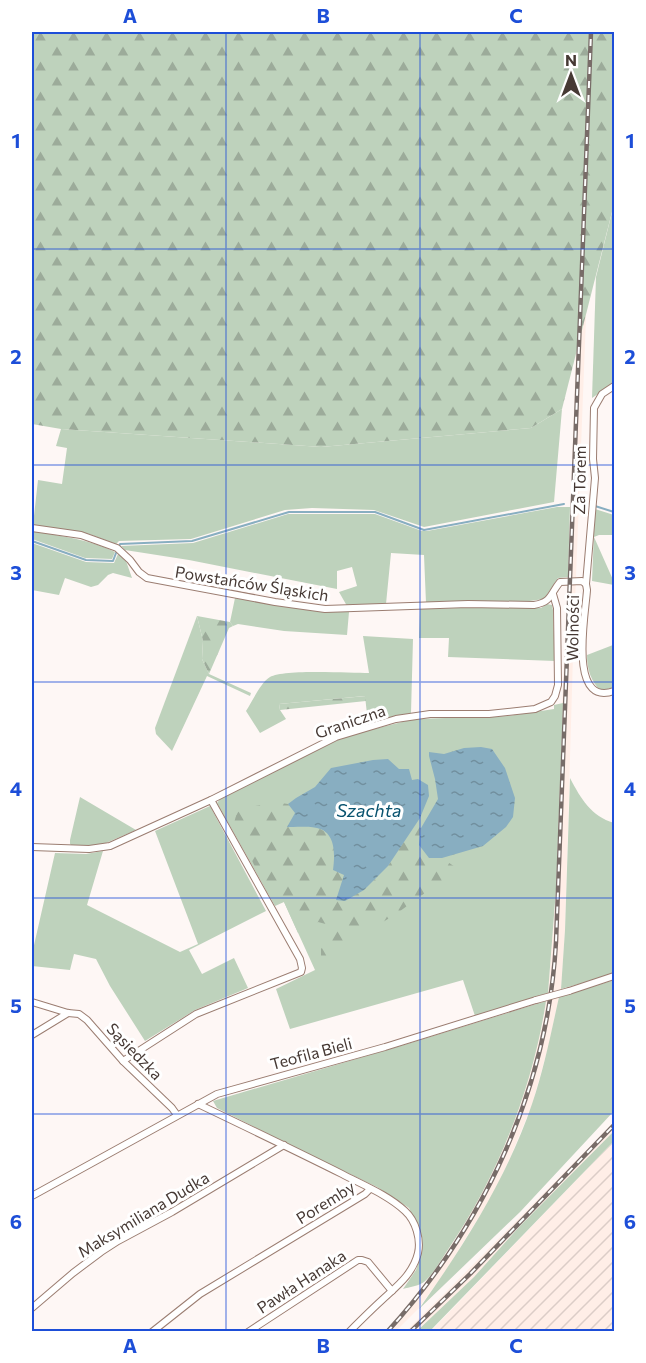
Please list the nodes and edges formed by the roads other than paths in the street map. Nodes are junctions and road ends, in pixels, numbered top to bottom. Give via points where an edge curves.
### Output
1 (615, 386) edge
2 (32, 528) edge
3 (584, 583) junction
4 (553, 594) junction
5 (615, 691) edge
6 (211, 801) junction
7 (32, 847) edge
8 (615, 976) edge
9 (32, 1002) edge
10 (68, 1013) junction
11 (32, 1035) edge
12 (123, 1061) junction
13 (208, 1098) junction
14 (198, 1104) junction
15 (217, 1113) junction
16 (177, 1115) junction
17 (273, 1139) junction
18 (284, 1145) junction
19 (274, 1152) junction
20 (370, 1189) junction
21 (32, 1196) edge
22 (392, 1291) junction
23 (32, 1308) edge
24 (152, 1332) edge
25 (248, 1332) edge
26 (349, 1332) edge

1 - 3 street, Za Torem via 603,394 594,408 595,478
2 - 4 street, Powstańców Śląskich via 81,535 117,548 147,578 325,609 534,604
3 - 4 street, Powstańców Śląskich via 560,582
3 - 5 street, Wolności via 587,590 582,650 586,677 596,692
4 - 6 street, Graniczna via 557,612 558,685 555,696 546,705 489,714 430,714 361,729 336,737
6 - 7 street, Graniczna via 110,846
6 - 12 street via 300,959 301,972 196,1014
8 - 13 street, Teofila Bieli, bridge
9 - 10 street, Sąsiedzka
10 - 11 street
10 - 12 street, Sąsiedzka via 87,1020
12 - 16 street, Sąsiedzka
13 - 14 street, Teofila Bieli
13 - 15 street
14 - 15 street, Poremby
14 - 16 street, Teofila Bieli
15 - 17 street, Poremby
16 - 21 street, Teofila Bieli
17 - 18 street, Poremby
17 - 19 street
18 - 19 street, Maksymiliana Dudka
18 - 20 street, Poremby
19 - 23 street, Maksymiliana Dudka via 101,1252
20 - 22 street via 406,1212 418,1240 414,1265
20 - 24 street, Poremby via 200,1294
22 - 25 street, Pawła Hanaka via 368,1262 358,1260
22 - 26 street

